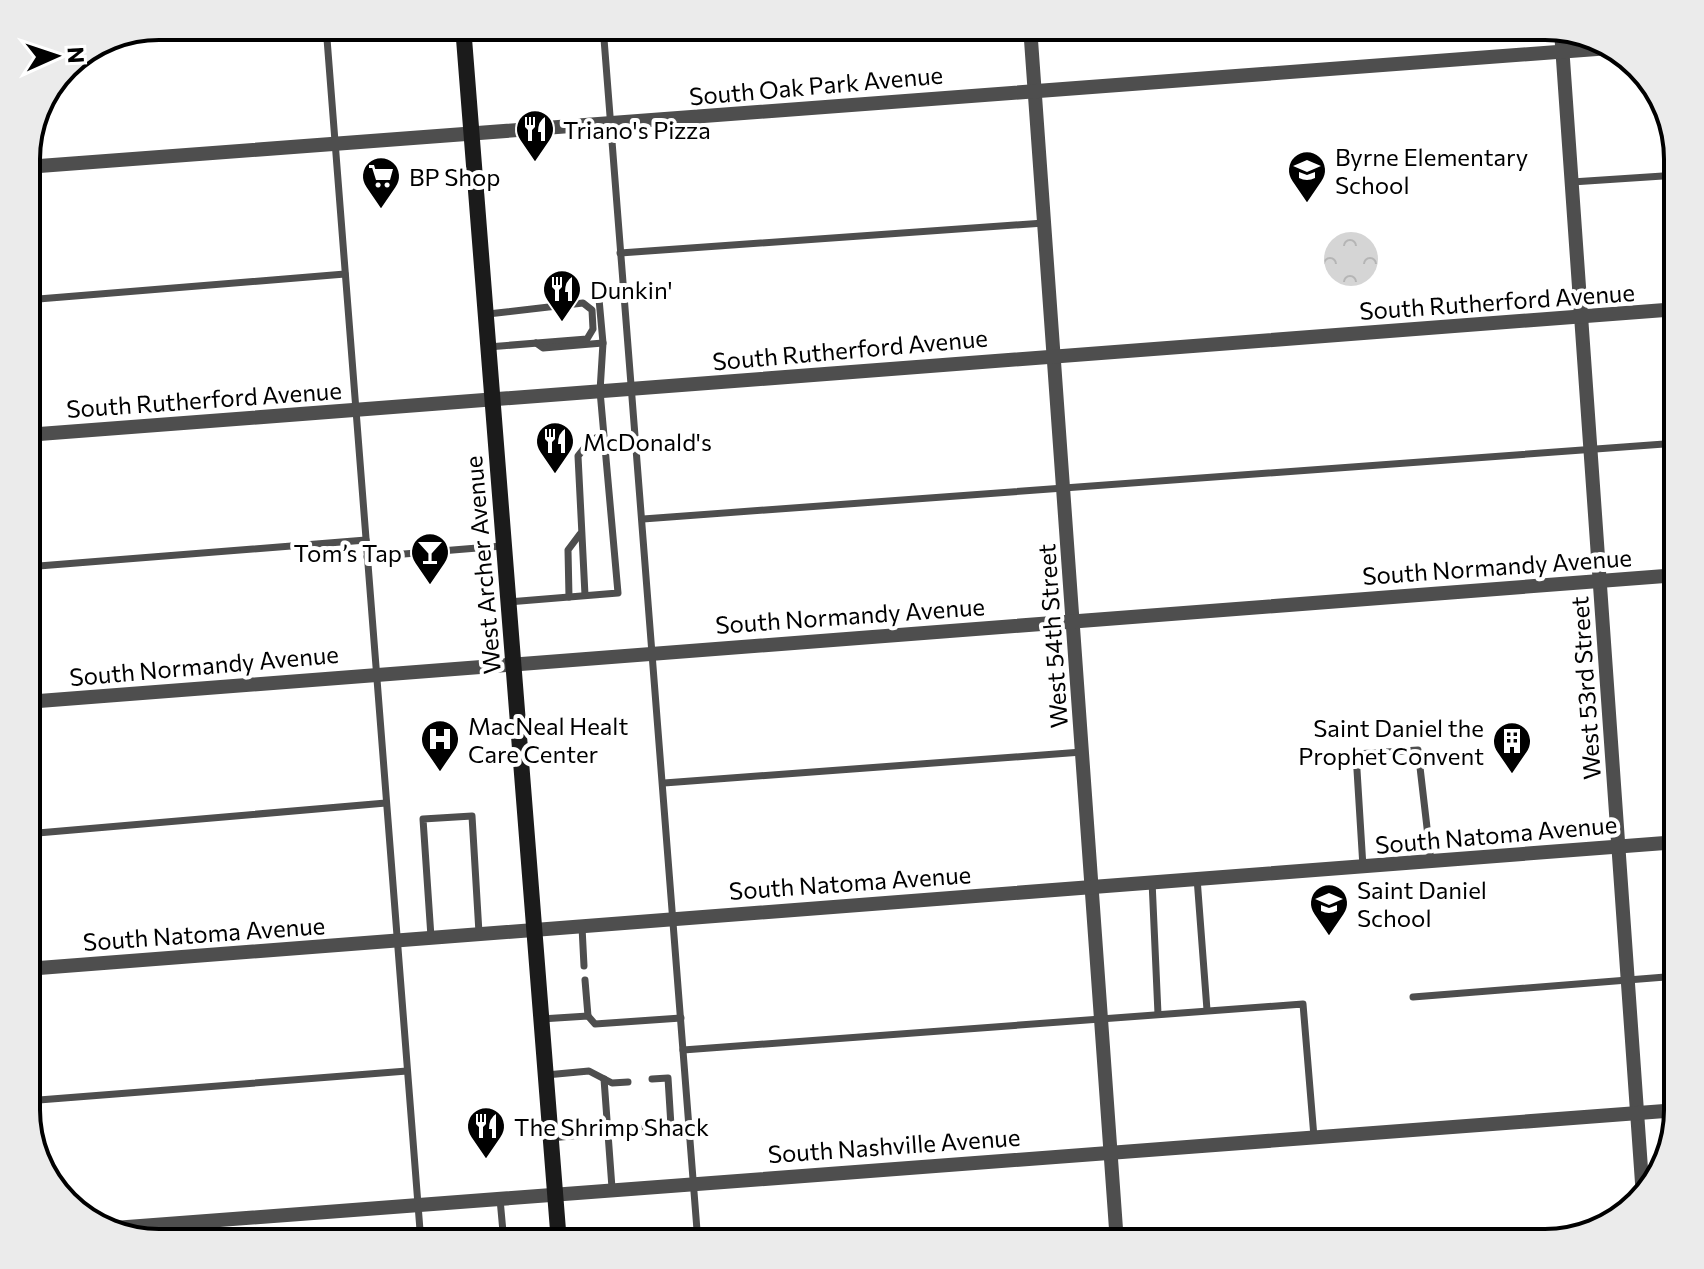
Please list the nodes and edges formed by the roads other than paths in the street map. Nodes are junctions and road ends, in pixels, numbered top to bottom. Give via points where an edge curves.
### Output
1 (327, 40) edge
2 (464, 40) edge
3 (604, 40) edge
4 (1031, 40) edge
5 (1562, 41) edge
6 (1591, 50) edge
7 (1563, 52) junction
8 (1034, 89) junction
9 (610, 123) junction
10 (472, 133) junction
11 (335, 144) junction
12 (40, 166) edge
13 (1664, 176) edge
14 (1572, 182) junction
15 (1044, 223) junction
16 (620, 253) junction
17 (345, 274) junction
18 (40, 299) edge
19 (599, 299) dead end
20 (1664, 310) edge
21 (486, 314) junction
22 (1581, 317) junction
23 (536, 343) junction
24 (603, 343) junction
25 (488, 347) junction
26 (1054, 355) junction
27 (632, 389) junction
28 (600, 391) junction
29 (493, 399) junction
30 (356, 410) junction
31 (40, 434) edge
32 (602, 435) junction
33 (1664, 444) edge
34 (1590, 449) junction
35 (1063, 488) junction
36 (643, 519) junction
37 (580, 534) junction
38 (366, 540) junction
39 (504, 546) junction
40 (367, 557) junction
41 (40, 566) edge
42 (1664, 576) edge
43 (1599, 580) junction
44 (585, 595) junction
45 (569, 597) junction
46 (508, 602) junction
47 (1073, 620) junction
48 (651, 652) junction
49 (513, 662) junction
50 (376, 673) junction
51 (40, 701) edge
52 (1082, 752) junction
53 (664, 783) junction
54 (386, 803) junction
55 (40, 833) edge
56 (1664, 843) edge
57 (1618, 846) junction
58 (1431, 862) junction
59 (1363, 867) junction
60 (1197, 878) junction
61 (1152, 881) junction
62 (1092, 886) junction
63 (673, 918) junction
64 (581, 925) junction
65 (534, 928) junction
66 (479, 933) junction
67 (431, 937) junction
68 (397, 940) junction
69 (584, 966) dead end
70 (40, 968) edge
71 (1664, 977) edge
72 (585, 980) dead end
73 (1627, 980) junction
74 (1413, 997) dead end
75 (1207, 1010) junction
76 (1158, 1014) junction
77 (588, 1016) junction
78 (681, 1018) junction
79 (541, 1019) junction
80 (1100, 1019) junction
81 (683, 1050) junction
82 (407, 1071) junction
83 (546, 1075) junction
84 (604, 1079) junction
85 (652, 1079) dead end
86 (628, 1082) dead end
87 (40, 1100) edge
88 (1664, 1111) edge
89 (1637, 1113) junction
90 (609, 1133) junction
91 (1314, 1137) junction
92 (551, 1138) junction
93 (1111, 1152) junction
94 (1642, 1178) edge
95 (693, 1182) junction
96 (612, 1188) junction
97 (555, 1192) junction
98 (500, 1197) junction
99 (418, 1203) junction
100 (134, 1226) edge
101 (420, 1229) edge
102 (503, 1229) edge
103 (558, 1229) edge
104 (697, 1229) edge
105 (1116, 1229) edge

1 - 11 lane
2 - 10 main road, West Archer Avenue
3 - 9 lane
4 - 8 street, West 54th Street
5 - 7 street, West 53rd Street
6 - 7 street, South Oak Park Avenue
7 - 8 street, South Oak Park Avenue
7 - 14 street, West 53rd Street
8 - 9 street, South Oak Park Avenue
8 - 15 street, West 54th Street
9 - 10 street, South Oak Park Avenue
9 - 16 lane
10 - 11 street, South Oak Park Avenue
10 - 21 main road, West Archer Avenue
11 - 12 street, South Oak Park Avenue
11 - 17 lane
13 - 14 lane
14 - 22 street, West 53rd Street
15 - 16 lane
15 - 26 street, West 54th Street
16 - 27 lane
17 - 18 lane
17 - 30 lane
19 - 24 lane
20 - 22 street, South Rutherford Avenue
21 - 23 lane via 583,303 592,310 593,329 587,339
21 - 25 main road, West Archer Avenue
22 - 26 street, South Rutherford Avenue
22 - 34 street, West 53rd Street
23 - 24 lane via 543,348
23 - 25 lane
24 - 28 lane
25 - 29 main road, West Archer Avenue
26 - 27 street, South Rutherford Avenue
26 - 35 street, West 54th Street
27 - 28 street, South Rutherford Avenue
27 - 36 lane
28 - 29 street, South Rutherford Avenue
28 - 32 lane
29 - 30 street, South Rutherford Avenue
29 - 39 main road, West Archer Avenue
30 - 31 street, South Rutherford Avenue
30 - 38 lane
32 - 37 lane via 578,456
32 - 44 lane via 618,593
33 - 34 lane
34 - 35 lane
34 - 43 street, West 53rd Street
35 - 36 lane
35 - 47 street, West 54th Street
36 - 48 lane
37 - 44 lane
37 - 45 lane via 568,550
38 - 40 lane
38 - 41 lane
39 - 40 lane
39 - 46 main road, West Archer Avenue
40 - 50 lane
42 - 43 street, South Normandy Avenue
43 - 47 street, South Normandy Avenue
43 - 57 street, West 53rd Street
44 - 45 lane
45 - 46 lane
46 - 49 main road, West Archer Avenue
47 - 48 street, South Normandy Avenue
47 - 52 street, West 54th Street
48 - 49 street, South Normandy Avenue
48 - 53 lane
49 - 50 street, South Normandy Avenue
49 - 65 main road, West Archer Avenue
50 - 51 street, South Normandy Avenue
50 - 54 lane
52 - 53 lane
52 - 62 street, West 54th Street
53 - 63 lane
54 - 55 lane
54 - 68 lane
56 - 57 street, South Natoma Avenue
57 - 58 street, South Natoma Avenue
57 - 73 street, West 53rd Street
58 - 59 street, South Natoma Avenue
58 - 59 lane via 1418,750 1356,754
59 - 60 street, South Natoma Avenue
60 - 61 street, South Natoma Avenue
60 - 75 lane
61 - 62 street, South Natoma Avenue
61 - 76 lane
62 - 63 street, South Natoma Avenue
62 - 80 street, West 54th Street
63 - 64 street, South Natoma Avenue
63 - 78 lane
64 - 65 street, South Natoma Avenue
64 - 69 lane
65 - 66 street, South Natoma Avenue
65 - 79 main road, West Archer Avenue
66 - 67 street, South Natoma Avenue
66 - 67 lane via 472,816 423,819
67 - 68 street, South Natoma Avenue
68 - 70 street, South Natoma Avenue
68 - 82 lane
71 - 73 lane
72 - 77 lane
73 - 74 lane
73 - 89 street, West 53rd Street
75 - 76 lane
75 - 91 lane via 1303,1004
76 - 80 lane
77 - 78 lane via 595,1024
77 - 79 lane
78 - 81 lane
79 - 83 main road, West Archer Avenue
80 - 81 lane
80 - 93 street, West 54th Street
81 - 95 lane
82 - 87 lane
82 - 99 lane
83 - 84 lane via 589,1071
83 - 92 main road, West Archer Avenue
84 - 86 lane
84 - 90 lane
85 - 90 lane via 668,1078 671,1126
88 - 89 street, South Nashville Avenue
89 - 91 street, South Nashville Avenue
89 - 94 street, West 53rd Street
90 - 92 lane
90 - 96 lane
91 - 93 street, South Nashville Avenue
92 - 97 main road, West Archer Avenue
93 - 95 street, South Nashville Avenue
93 - 105 street, West 54th Street
95 - 96 street, South Nashville Avenue
95 - 104 lane
96 - 97 street, South Nashville Avenue
97 - 98 street, South Nashville Avenue
97 - 103 main road, West Archer Avenue
98 - 99 street, South Nashville Avenue
98 - 102 lane
99 - 100 street, South Nashville Avenue
99 - 101 lane

